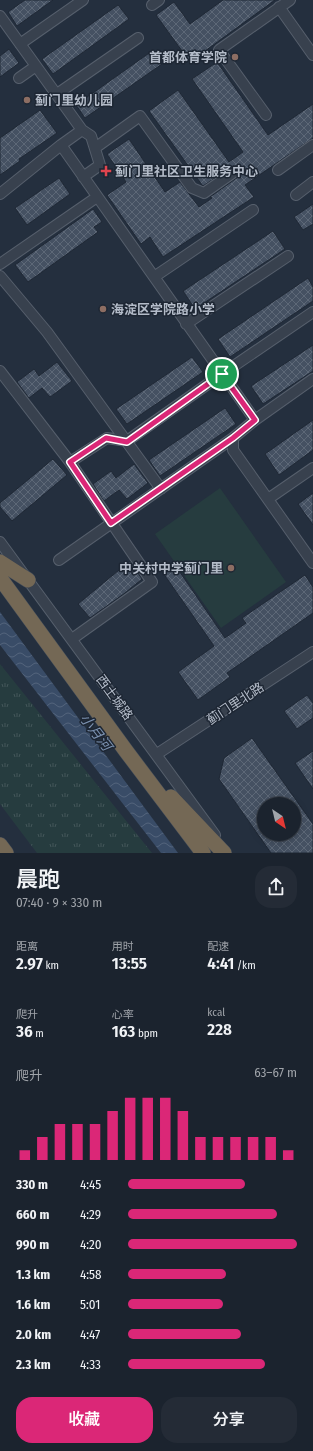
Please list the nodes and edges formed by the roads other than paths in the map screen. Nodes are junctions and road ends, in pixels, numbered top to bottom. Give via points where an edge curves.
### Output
1 (83, 0) edge
2 (290, 0) edge
3 (279, 7) junction
4 (1, 18) edge
5 (138, 38) dead end
6 (20, 44) junction
7 (313, 55) edge
8 (36, 66) junction
9 (19, 78) dead end
10 (57, 94) junction
11 (266, 115) dead end
12 (82, 130) junction
13 (313, 145) edge
14 (61, 146) junction
15 (95, 148) junction
16 (278, 170) dead end
17 (234, 172) dead end
18 (83, 178) junction
19 (313, 182) edge
20 (0, 194) edge
21 (296, 195) dead end
22 (97, 197) junction
23 (253, 210) dead end
24 (288, 256) dead end
25 (0, 264) edge
26 (0, 276) edge
27 (154, 277) junction
28 (313, 312) edge
29 (186, 324) junction
30 (0, 371) edge
31 (222, 374) junction
32 (313, 379) edge
33 (255, 420) junction
34 (233, 438) junction
35 (127, 442) junction
36 (70, 462) junction
37 (313, 468) edge
38 (161, 489) junction
39 (268, 499) junction
40 (111, 523) junction
41 (0, 542) edge
42 (309, 550) edge
43 (59, 560) dead end
44 (0, 562) edge
45 (313, 563) edge
46 (0, 578) edge
47 (28, 580) junction
48 (72, 639) junction
49 (313, 652) edge
50 (126, 751) junction
51 (157, 754) junction
52 (0, 845) edge
53 (6, 853) edge
54 (203, 853) edge
55 (224, 853) edge
56 (228, 853) edge

1 - 6 street
2 - 3 street
3 - 7 street
3 - 11 street via 219,50
4 - 6 street
5 - 10 street
6 - 8 street
8 - 9 street
8 - 10 street
10 - 12 street
12 - 14 street
12 - 15 street via 91,136
13 - 16 street
14 - 18 street
14 - 20 street
15 - 17 street via 140,116 192,188 204,193
15 - 18 street via 100,165
18 - 22 street
19 - 21 street
22 - 25 street
22 - 27 street
23 - 27 street
24 - 29 street
26 - 35 street via 48,332
27 - 29 street
28 - 31 street
29 - 31 street
30 - 36 street
31 - 33 street
31 - 35 street
32 - 33 street
33 - 34 street
34 - 38 street
34 - 39 street via 233,450
35 - 36 street via 106,438
35 - 38 street
36 - 40 street
37 - 39 street
38 - 40 street
39 - 42 street
40 - 43 street
40 - 48 street via 152,582
41 - 47 street, 西土城路
42 - 45 street
44 - 47 highway
46 - 50 highway, 西土城路
47 - 48 street, 西土城路
48 - 51 street, 西土城路
49 - 51 street, 蓟门里北路
50 - 54 highway, 西土城路
50 - 55 highway
51 - 56 street, 西土城路
52 - 53 highway

